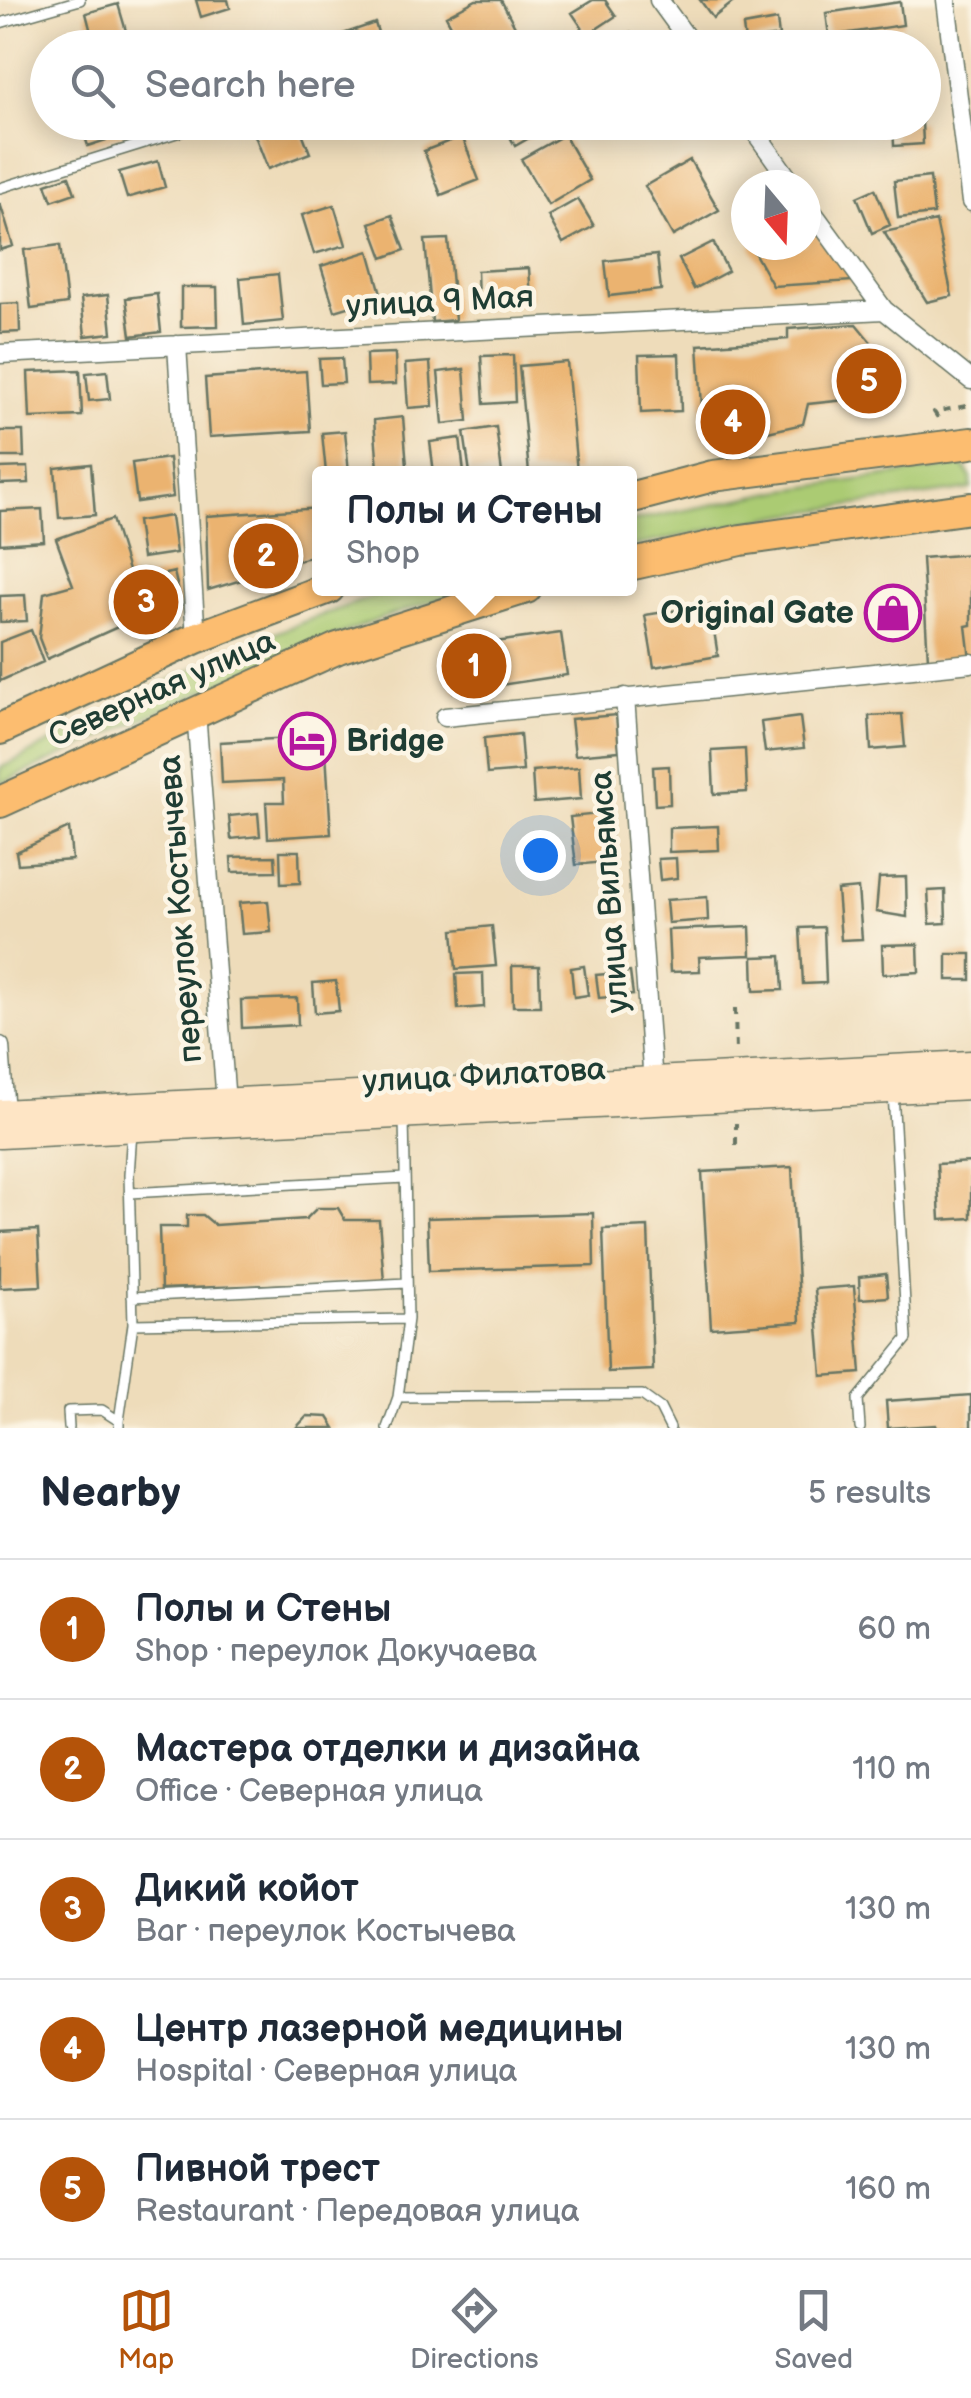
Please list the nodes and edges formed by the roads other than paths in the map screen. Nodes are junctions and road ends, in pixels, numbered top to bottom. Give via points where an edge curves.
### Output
1 (80, 0) edge
2 (659, 0) edge
3 (946, 0) edge
4 (0, 23) edge
5 (681, 30) edge
6 (154, 140) edge
7 (761, 140) edge
8 (782, 170) edge
9 (0, 188) edge
10 (971, 202) edge
11 (821, 223) edge
12 (884, 310) junction
13 (177, 345) junction
14 (0, 354) edge
15 (971, 380) edge
16 (971, 444) edge
17 (637, 496) edge
18 (971, 508) edge
19 (637, 563) edge
20 (312, 594) edge
21 (501, 596) edge
22 (196, 638) junction
23 (971, 664) edge
24 (625, 697) junction
25 (196, 712) junction
26 (445, 717) dead end
27 (0, 729) edge
28 (0, 802) edge
29 (0, 1046) edge
30 (971, 1065) edge
31 (654, 1083) junction
32 (971, 1085) edge
33 (893, 1090) junction
34 (226, 1102) junction
35 (403, 1105) junction
36 (2, 1120) edge
37 (132, 1128) junction
38 (405, 1178) junction
39 (130, 1193) junction
40 (407, 1282) junction
41 (132, 1296) junction
42 (408, 1319) junction
43 (133, 1324) junction
44 (398, 1397) junction
45 (119, 1424) edge
46 (69, 1428) edge
47 (387, 1428) edge
48 (670, 1428) edge
49 (860, 1428) edge

1 - 4 lane
2 - 5 street
3 - 10 street
6 - 9 lane
7 - 8 street
11 - 12 street
12 - 13 street, улица 9 Мая
12 - 15 street
13 - 14 street, улица 9 Мая
13 - 22 street
16 - 17 main road via 714,476
18 - 19 main road via 741,540
20 - 22 main road, Северная улица
21 - 25 main road, Северная улица via 338,648
22 - 27 main road, Северная улица
23 - 24 street
24 - 26 street
24 - 31 street, улица Вильямса
25 - 28 main road, Северная улица
25 - 34 street, переулок Костычева
29 - 36 street
30 - 31 main road
31 - 35 main road
32 - 33 main road, улица Филатова
33 - 35 main road, улица Филатова
33 - 49 lane via 907,1339 858,1399
34 - 35 main road
34 - 36 main road
35 - 37 main road, улица Филатова
35 - 38 lane
36 - 37 main road, улица Филатова
37 - 39 lane
38 - 39 lane
38 - 40 lane
39 - 41 lane
40 - 41 lane
40 - 42 lane
41 - 43 lane
42 - 43 lane
42 - 44 lane
43 - 45 lane
44 - 47 lane
44 - 48 lane via 642,1395 660,1408
45 - 46 lane via 102,1410 68,1411

